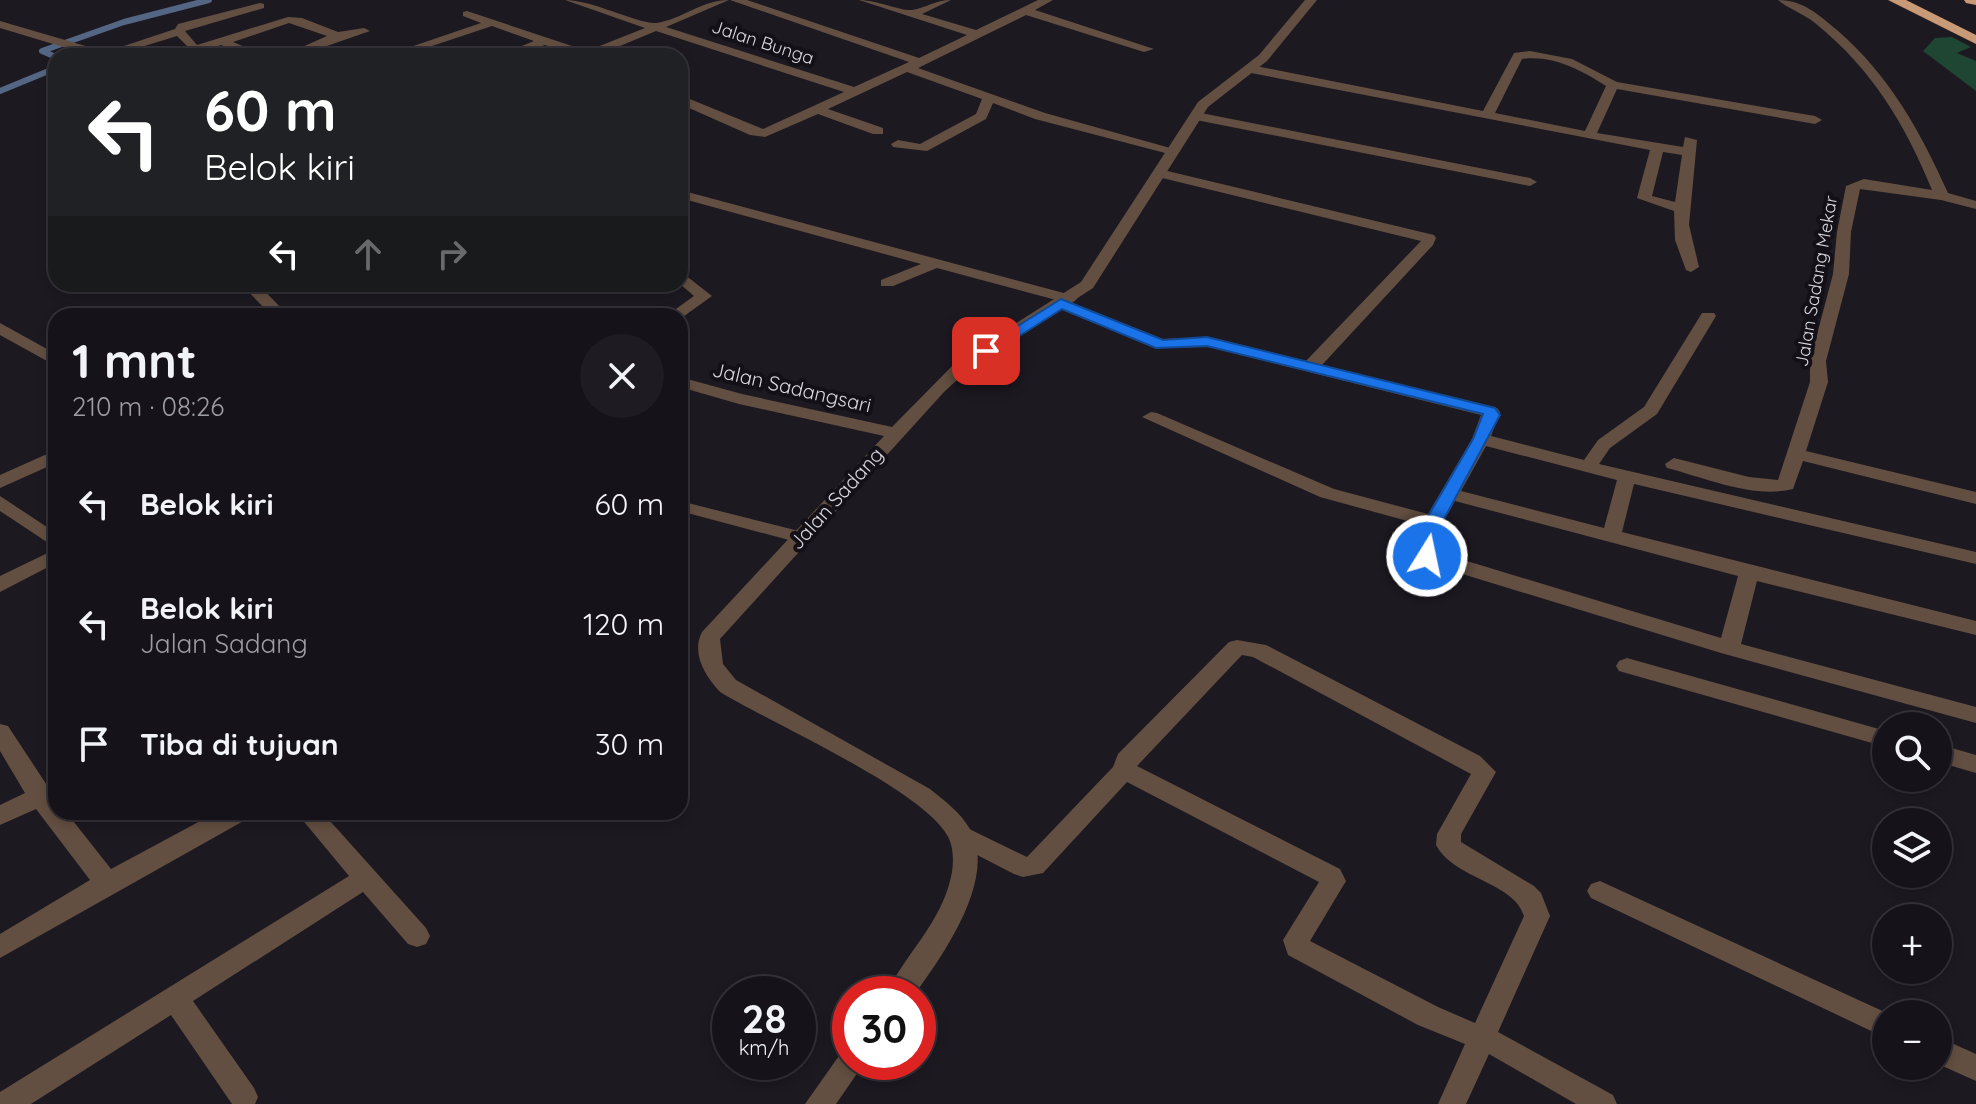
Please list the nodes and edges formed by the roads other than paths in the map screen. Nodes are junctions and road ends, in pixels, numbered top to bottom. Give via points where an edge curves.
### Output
1 (245, 0) edge
2 (571, 0) edge
3 (723, 0) edge
4 (736, 0) edge
5 (865, 0) edge
6 (945, 0) edge
7 (1047, 0) edge
8 (1311, 0) edge
9 (1784, 0) edge
10 (1895, 0) edge
11 (1025, 11) junction
12 (467, 14) dead end
13 (911, 14) junction
14 (491, 23) junction
15 (4, 28) edge
16 (658, 28) junction
17 (179, 31) junction
18 (364, 31) dead end
19 (977, 34) junction
20 (337, 36) junction
21 (1976, 40) edge
22 (544, 41) junction
23 (223, 42) junction
24 (85, 48) edge
25 (127, 48) edge
26 (191, 48) edge
27 (196, 48) edge
28 (239, 48) edge
29 (309, 48) edge
30 (414, 48) edge
31 (525, 48) edge
32 (566, 48) edge
33 (607, 48) edge
34 (1148, 49) dead end
35 (920, 62) junction
36 (907, 68) junction
37 (1251, 69) junction
38 (1613, 85) junction
39 (688, 90) edge
40 (856, 92) junction
41 (989, 98) junction
42 (688, 102) edge
43 (817, 109) junction
44 (1488, 114) junction
45 (1196, 116) junction
46 (1815, 120) dead end
47 (779, 126) junction
48 (878, 131) dead end
49 (1589, 136) junction
50 (898, 144) dead end
51 (1658, 146) junction
52 (1166, 162) junction
53 (1530, 182) dead end
54 (688, 196) edge
55 (1942, 196) junction
56 (1976, 205) edge
57 (1681, 208) junction
58 (936, 263) junction
59 (1691, 267) dead end
60 (688, 283) edge
61 (887, 283) dead end
62 (255, 292) edge
63 (1065, 301) junction
64 (268, 308) edge
65 (686, 308) edge
66 (1708, 316) dead end
67 (0, 328) edge
68 (48, 356) edge
69 (1312, 365) junction
70 (688, 384) edge
71 (1151, 417) dead end
72 (895, 433) junction
73 (1481, 439) junction
74 (1796, 454) junction
75 (48, 460) edge
76 (1674, 464) dead end
77 (1588, 467) junction
78 (1627, 477) junction
79 (0, 482) edge
80 (1451, 494) junction
81 (1976, 498) edge
82 (0, 502) edge
83 (688, 508) edge
84 (1434, 522) junction
85 (48, 536) edge
86 (800, 537) junction
87 (1611, 537) junction
88 (1976, 558) edge
89 (48, 559) edge
90 (1749, 572) junction
91 (0, 585) edge
92 (1976, 628) edge
93 (1729, 648) junction
94 (1627, 666) dead end
95 (1976, 715) edge
96 (0, 732) edge
97 (1872, 735) edge
98 (1952, 757) edge
99 (1976, 764) edge
100 (1124, 770) junction
101 (40, 796) junction
102 (48, 806) edge
103 (0, 816) edge
104 (58, 820) edge
105 (223, 820) edge
106 (315, 820) edge
107 (961, 835) junction
108 (364, 879) junction
109 (107, 883) junction
110 (1600, 891) dead end
111 (417, 936) dead end
112 (0, 947) edge
113 (913, 976) edge
114 (175, 998) junction
115 (1872, 1019) edge
116 (1483, 1038) junction
117 (1952, 1057) edge
118 (1976, 1068) edge
119 (837, 1080) edge
120 (244, 1097) dead end
121 (6, 1104) edge
122 (819, 1104) edge
123 (1452, 1104) edge
124 (1603, 1104) edge

1 - 17 street via 265,8 182,26
2 - 16 street, Jalan Bunga
3 - 16 street
4 - 35 street
5 - 13 street
6 - 13 street
7 - 11 street
8 - 37 street, Jalan Sadang
9 - 55 street via 1815,16 1894,97
10 - 21 highway
11 - 19 street
11 - 34 street
12 - 14 street
13 - 19 street
14 - 22 street
14 - 30 street
15 - 24 street
16 - 33 street
16 - 40 street, Jalan Bunga
17 - 25 street
17 - 26 street
18 - 20 street
19 - 35 street
20 - 23 street via 288,20
20 - 29 street
22 - 31 street
22 - 32 street
23 - 27 street
23 - 28 street
35 - 36 street
36 - 40 street
36 - 41 street
37 - 44 street
37 - 45 street, Jalan Sadang
38 - 44 street via 1578,65 1534,54 1518,56
38 - 46 street
38 - 49 street
39 - 47 street
40 - 43 street
41 - 50 street via 981,116 922,148
41 - 52 street via 1061,129
42 - 47 street via 760,133
43 - 47 street
43 - 48 street
44 - 49 street
45 - 52 street, Jalan Sadang
45 - 53 street
49 - 51 street
51 - 57 street via 1644,198
51 - 57 street via 1689,146
52 - 63 street, Jalan Sadang via 1087,285
52 - 69 street via 1429,238
54 - 58 street
55 - 56 street
55 - 74 street, Jalan Sadang Mekar via 1864,183 1853,186 1841,274 1818,361 1819,382
57 - 59 street
58 - 61 street
58 - 63 street
60 - 65 street via 704,296
62 - 64 street
63 - 69 street via 1161,344 1207,342
63 - 72 street, Jalan Sadang via 964,364
66 - 77 street via 1651,410 1604,444
67 - 68 street
69 - 73 street via 1489,411
70 - 72 street, Jalan Sadangsari
71 - 84 street via 1327,493
72 - 86 street, Jalan Sadang
73 - 77 street
73 - 80 street
74 - 76 street, Jalan Sadang Mekar via 1786,485 1778,488
74 - 81 street
75 - 79 street
77 - 78 street
78 - 87 street
78 - 88 street
80 - 84 street
80 - 87 street
82 - 85 street
83 - 86 street
84 - 93 street via 1419,547 1427,556
86 - 107 street, Jalan Sadang via 710,637 707,649 716,674 743,696 922,795
87 - 90 street
89 - 91 street
90 - 92 street
90 - 93 street
93 - 95 street
94 - 97 street
96 - 101 street
98 - 99 street
100 - 107 street via 1029,868
100 - 116 street via 1331,876 1333,881 1295,943 1428,1016
100 - 116 street via 1126,760 1232,649 1243,646 1272,656 1481,766 1484,772 1448,845 1525,893 1537,916
101 - 102 street
101 - 103 street
104 - 109 street
105 - 109 street
106 - 108 street
107 - 113 street via 963,871 953,910
108 - 111 street
108 - 114 street
109 - 112 street
110 - 115 street
114 - 120 street
114 - 121 street
116 - 123 street
116 - 124 street
117 - 118 street
119 - 122 street

